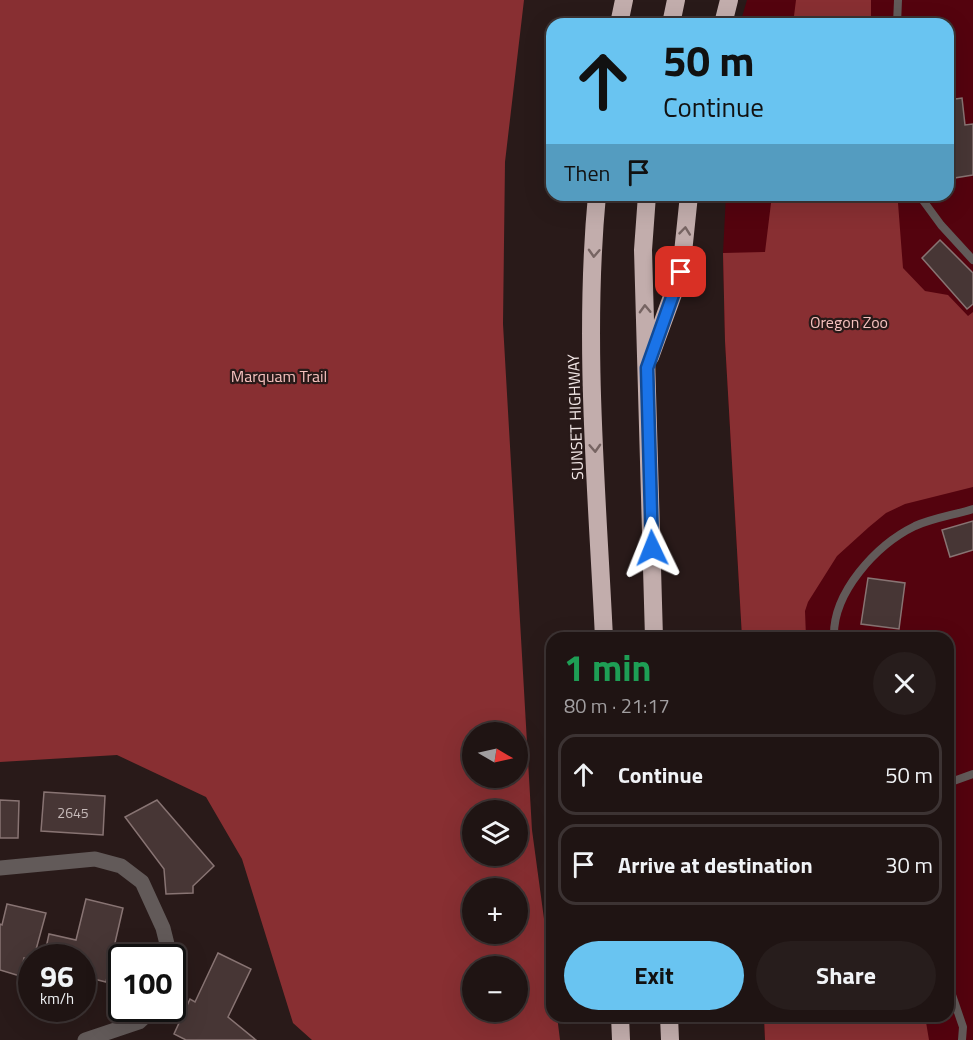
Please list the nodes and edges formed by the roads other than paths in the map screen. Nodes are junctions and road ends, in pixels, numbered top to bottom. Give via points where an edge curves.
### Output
1 (676, 0) edge
2 (729, 0) edge
3 (898, 0) edge
4 (672, 18) edge
5 (724, 18) edge
6 (897, 18) edge
7 (597, 201) edge
8 (647, 201) edge
9 (688, 201) edge
10 (923, 201) edge
11 (973, 260) edge
12 (647, 368) junction
13 (973, 509) edge
14 (604, 632) edge
15 (654, 632) edge
16 (835, 632) edge
17 (973, 774) edge
18 (954, 781) edge
19 (0, 868) edge
20 (167, 944) edge
21 (954, 1001) edge
22 (139, 1022) edge
23 (620, 1022) edge
24 (669, 1022) edge
25 (85, 1040) edge
26 (621, 1040) edge
27 (670, 1040) edge
28 (962, 1040) edge

1 - 4 highway
2 - 5 highway
3 - 6 lane
7 -> 14 highway, SUNSET HIGHWAY via 592,401
12 -> 8 highway via 643,250
12 -> 9 highway via 681,272
10 - 11 lane
12 - 15 highway
13 - 16 lane via 916,526 895,539 849,586 838,608
17 - 18 lane
19 - 20 street via 95,859 121,866 142,882
21 - 28 lane via 963,1027
22 - 25 street
23 - 26 highway
24 - 27 highway

